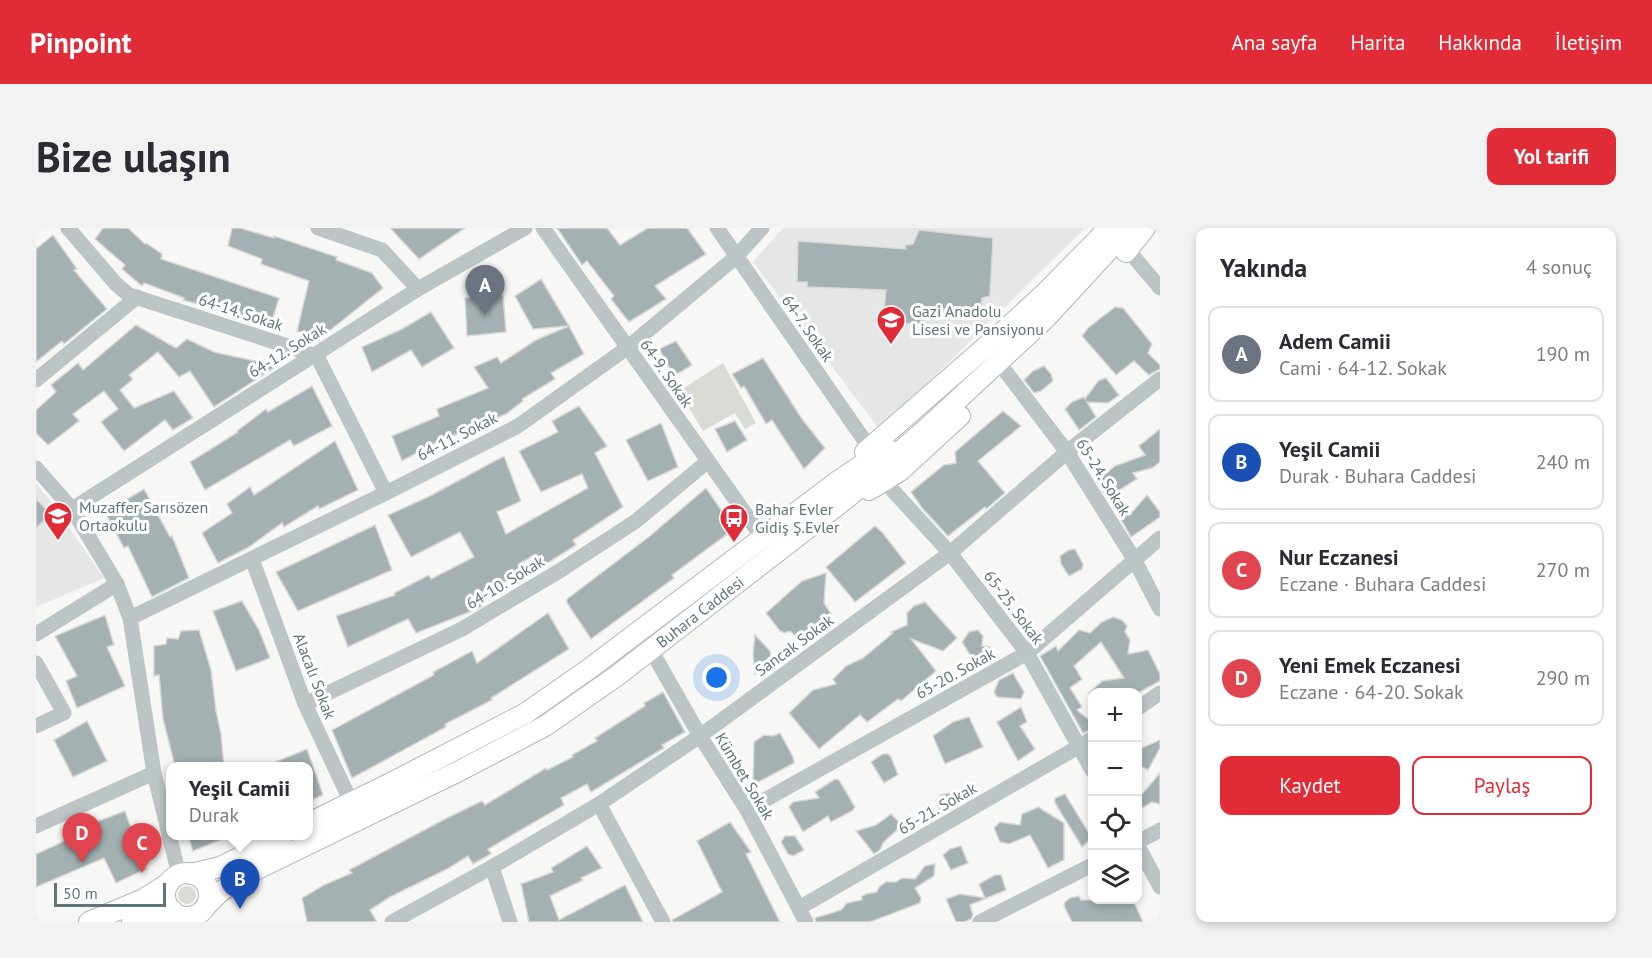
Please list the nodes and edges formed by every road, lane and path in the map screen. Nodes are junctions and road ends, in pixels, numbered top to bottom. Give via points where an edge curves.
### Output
1 (68, 228) edge
2 (318, 228) edge
3 (525, 228) edge
4 (543, 228) edge
5 (717, 228) edge
6 (762, 228) edge
7 (1109, 228) edge
8 (1120, 228) edge
9 (1129, 228) edge
10 (1146, 228) edge
11 (1128, 250) junction
12 (736, 256) junction
13 (1160, 288) edge
14 (418, 289) junction
15 (137, 297) junction
16 (627, 348) junction
17 (312, 355) junction
18 (1006, 372) junction
19 (1160, 379) edge
20 (36, 380) edge
21 (869, 447) junction
22 (1067, 452) junction
23 (707, 462) junction
24 (36, 468) edge
25 (885, 482) junction
26 (843, 489) junction
27 (386, 493) junction
28 (72, 510) junction
29 (762, 537) junction
30 (1160, 538) edge
31 (950, 553) junction
32 (252, 559) junction
33 (1134, 559) junction
34 (117, 584) junction
35 (1160, 609) edge
36 (130, 618) junction
37 (36, 634) edge
38 (651, 650) junction
39 (1027, 653) junction
40 (36, 663) edge
41 (1160, 693) edge
42 (305, 704) junction
43 (1142, 705) edge
44 (36, 726) edge
45 (700, 736) junction
46 (1088, 742) edge
47 (1079, 748) junction
48 (1088, 763) edge
49 (154, 773) junction
50 (351, 804) junction
51 (598, 804) junction
52 (747, 810) junction
53 (166, 821) edge
54 (313, 821) edge
55 (36, 826) edge
56 (1160, 830) edge
57 (171, 840) edge
58 (276, 840) edge
59 (1142, 841) edge
60 (1140, 850) edge
61 (492, 867) junction
62 (1088, 867) edge
63 (180, 878) junction
64 (1160, 887) edge
65 (202, 913) edge
66 (175, 915) edge
67 (802, 915) edge
68 (398, 920) edge
69 (89, 922) edge
70 (132, 922) edge
71 (510, 922) edge
72 (663, 922) edge
73 (980, 922) edge

1 - 15 street, 64-14. Sokak via 116,284
2 - 14 street via 382,250
3 - 14 street, 64-12. Sokak
4 - 16 street, 64-9. Sokak
5 - 12 street, 64-7. Sokak
6 - 12 street, 64-11. Sokak
7 - 21 main road via 1005,330
8 - 26 main road, Buhara Caddesi via 1041,313
9 - 26 main road, Buhara Caddesi via 1046,318 927,428
10 - 11 main road
11 - 13 street
11 - 18 main road
12 - 16 street, 64-11. Sokak
12 - 21 street, 64-7. Sokak
14 - 17 street, 64-12. Sokak
15 - 17 street, 64-14. Sokak
15 - 20 street
16 - 23 street, 64-9. Sokak
16 - 27 street, 64-11. Sokak via 518,426
17 - 27 street via 319,360
17 - 28 street, 64-12. Sokak
18 - 22 street, 65-24. Sokak
18 - 25 main road
19 - 22 street, Sancak Sokak
21 - 26 main road
22 - 31 street, Sancak Sokak
22 - 33 street, 65-24. Sokak
23 - 29 street, 64-9. Sokak
23 - 42 street, 64-10. Sokak via 636,521 551,576 462,628
24 - 28 street
25 - 26 main road
25 - 31 street, 65-25. Sokak
26 - 29 main road, Buhara Caddesi
26 - 38 main road, Buhara Caddesi
27 - 32 street, 64-11. Sokak
28 - 34 street
29 - 50 main road, Buhara Caddesi via 526,713
30 - 33 street, 65-20. Sokak
31 - 39 street, 65-25. Sokak
31 - 45 street, Sancak Sokak
32 - 36 street, 64-11. Sokak
32 - 42 street, Alacalı Sokak
33 - 35 street, 65-24. Sokak
33 - 39 street, 65-20. Sokak
34 - 36 street
34 - 37 street
36 - 49 street
38 - 45 street, Kümbet Sokak
38 - 65 main road, Buhara Caddesi via 545,726 249,873 220,892
39 - 47 street, 65-25. Sokak
39 - 52 street, 65-20. Sokak
40 - 44 street via 64,713
41 - 43 street
42 - 50 street, Alacalı Sokak
45 - 51 street, Sancak Sokak
45 - 52 street, Kümbet Sokak
46 - 47 street, 65-21. Sokak
47 - 48 street, 65-25. Sokak
47 - 67 street, 65-21. Sokak
49 - 53 street
49 - 55 street
50 - 54 main road, Buhara Caddesi
51 - 61 street, Sancak Sokak
51 - 72 street
52 - 67 street, Kümbet Sokak
56 - 59 street
57 - 63 street
58 - 63 main road via 220,867
60 - 64 street
61 - 68 street, Sancak Sokak
61 - 71 street
62 - 73 street
63 - 65 main road via 203,880 209,896
63 - 66 main road via 166,899
63 - 69 main road via 151,896
65 - 66 main road via 190,917
66 - 70 main road via 158,913

